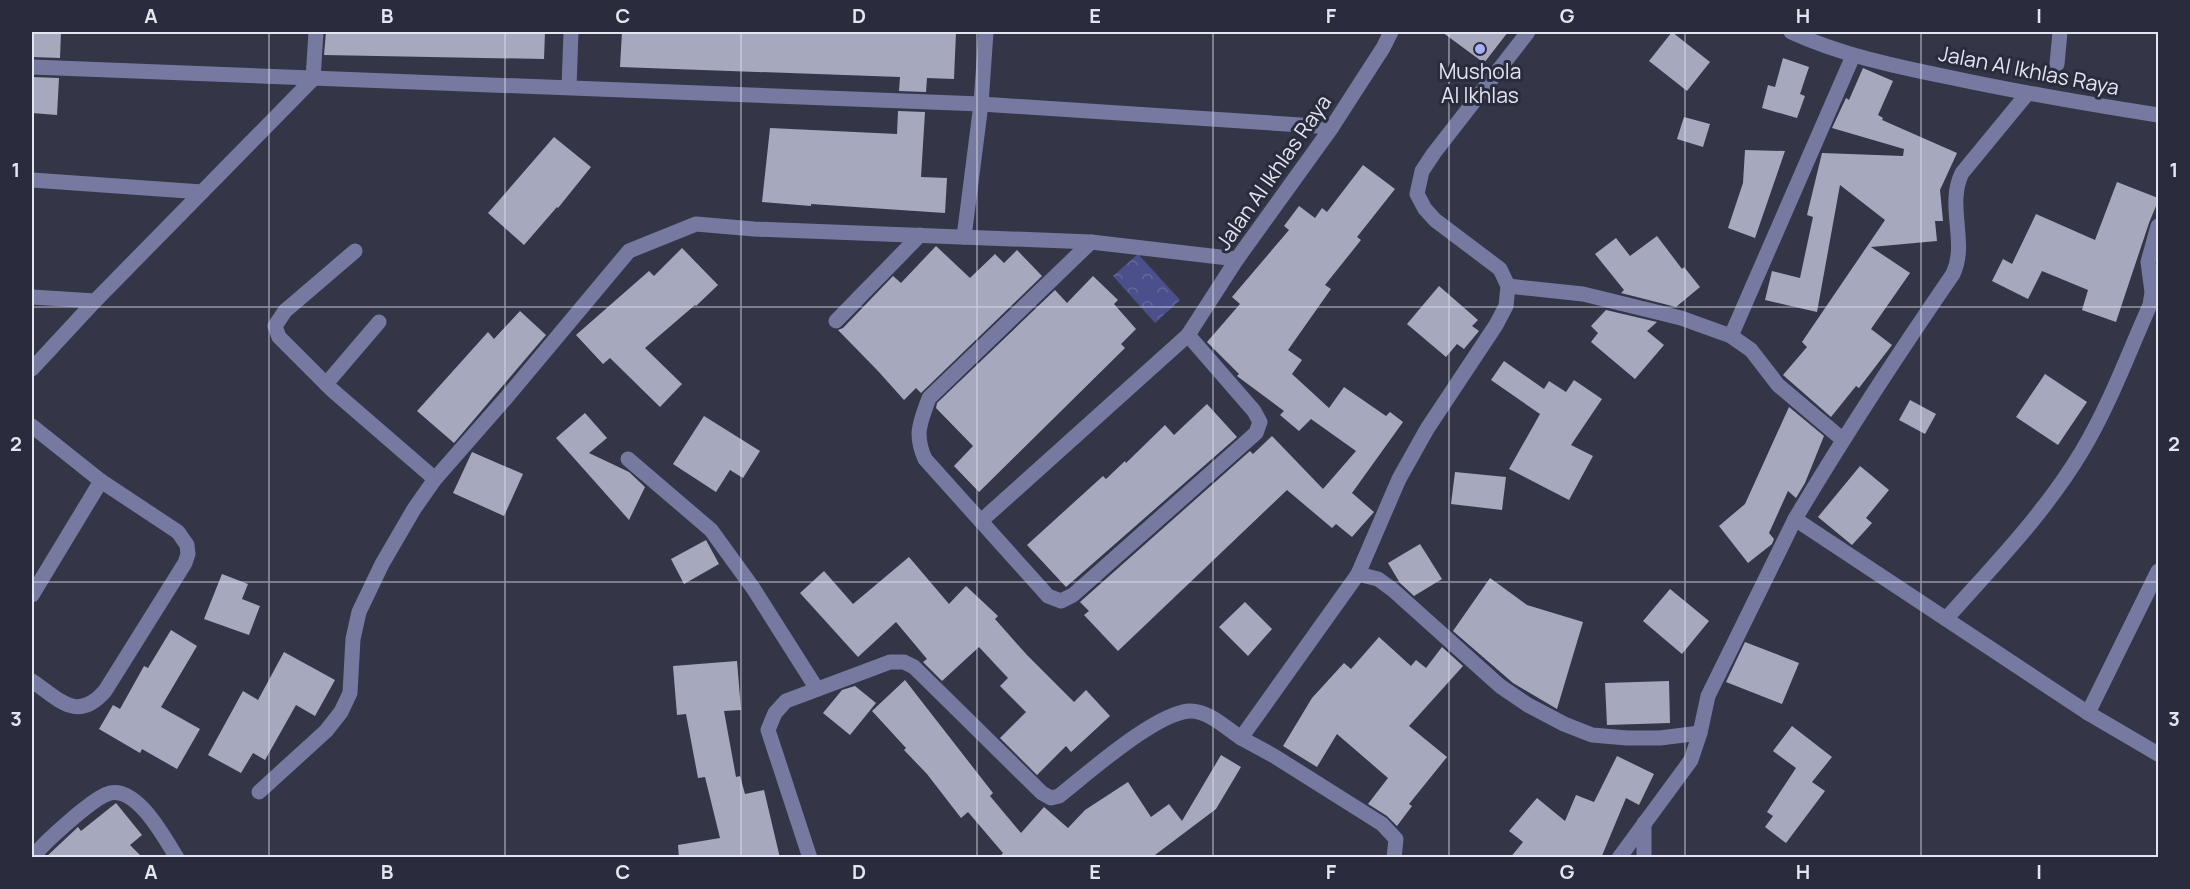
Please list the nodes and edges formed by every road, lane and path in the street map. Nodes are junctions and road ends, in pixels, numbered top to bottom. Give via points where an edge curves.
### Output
1 (316, 32) edge
2 (571, 32) edge
3 (986, 32) edge
4 (1391, 32) edge
5 (1528, 32) edge
6 (1791, 32) edge
7 (2060, 32) edge
8 (1853, 56) junction
9 (2057, 63) dead end
10 (32, 67) edge
11 (312, 79) junction
12 (569, 87) junction
13 (2027, 94) junction
14 (981, 104) junction
15 (2158, 115) edge
16 (1332, 127) junction
17 (32, 180) edge
18 (202, 192) junction
19 (2158, 226) edge
20 (920, 235) junction
21 (964, 237) junction
22 (1091, 242) junction
23 (355, 251) dead end
24 (1237, 259) junction
25 (1508, 286) junction
26 (32, 297) edge
27 (94, 301) junction
28 (836, 321) dead end
29 (379, 322) dead end
30 (1188, 335) junction
31 (1731, 336) junction
32 (32, 369) edge
33 (326, 384) junction
34 (32, 426) edge
35 (1842, 439) junction
36 (628, 459) dead end
37 (435, 479) junction
38 (101, 481) junction
39 (1795, 519) junction
40 (981, 521) junction
41 (2158, 571) edge
42 (1358, 574) junction
43 (32, 595) edge
44 (1946, 619) junction
45 (32, 681) edge
46 (817, 689) junction
47 (2088, 713) junction
48 (1700, 733) junction
49 (1241, 738) junction
50 (2158, 754) edge
51 (259, 792) dead end
52 (1644, 823) junction
53 (32, 858) edge
54 (177, 858) edge
55 (810, 858) edge
56 (1394, 858) edge
57 (1619, 858) edge
58 (1644, 858) edge

1 - 11 street
2 - 12 street
3 - 14 street
4 - 16 street, Jalan Al Ikhlas Raya
5 - 25 street via 1428,162 1417,194 1435,220 1500,269
6 - 8 street, Jalan Al Ikhlas Raya
7 - 9 street
8 - 13 street, Jalan Al Ikhlas Raya
8 - 31 street
10 - 11 street
11 - 12 street
11 - 18 street
12 - 14 street
13 - 15 street, Jalan Al Ikhlas Raya
13 - 35 street via 1962,173 1955,196 1959,257 1953,274
14 - 16 street
14 - 21 street
16 - 24 street, Jalan Al Ikhlas Raya
17 - 18 street
18 - 27 street
19 - 44 street via 2148,262 2150,305 2112,397 2058,489
20 - 21 street
20 - 28 street
20 - 37 street via 696,224 629,251
21 - 22 street
22 - 24 street
22 - 40 street via 929,398 918,443 925,459
23 - 33 street via 285,311 275,326 279,337
24 - 30 street, Jalan Al Ikhlas Raya
25 - 31 street via 1583,294 1680,318
25 - 42 street via 1506,306 1496,325 1399,479
26 - 27 street
27 - 32 street
29 - 33 street
30 - 40 street, Jalan Al Ikhlas Raya
30 - 40 street via 1254,411 1260,422 1256,433 1062,601 1048,596
31 - 35 street via 1751,350 1778,385
33 - 37 street
34 - 38 street
35 - 39 street
36 - 46 street via 711,530
37 - 51 street via 414,509 359,612 350,693 340,712 326,731
38 - 43 street
38 - 45 street via 178,532 188,545 188,554 95,703 84,708 73,706
39 - 44 street
39 - 48 street via 1708,696
41 - 47 street
42 - 48 street via 1386,584 1500,686 1564,724 1592,735 1627,738
42 - 49 street
44 - 47 street
46 - 49 street via 890,662 904,662 914,667 1051,798 1059,796 1138,734 1173,716 1190,711 1209,716
46 - 55 street via 786,701 775,713 768,730
47 - 50 street
48 - 52 street via 1691,760
49 - 56 street via 1382,824 1396,839
52 - 57 street
52 - 58 street
53 - 54 street via 72,819 110,793 120,793 143,809

